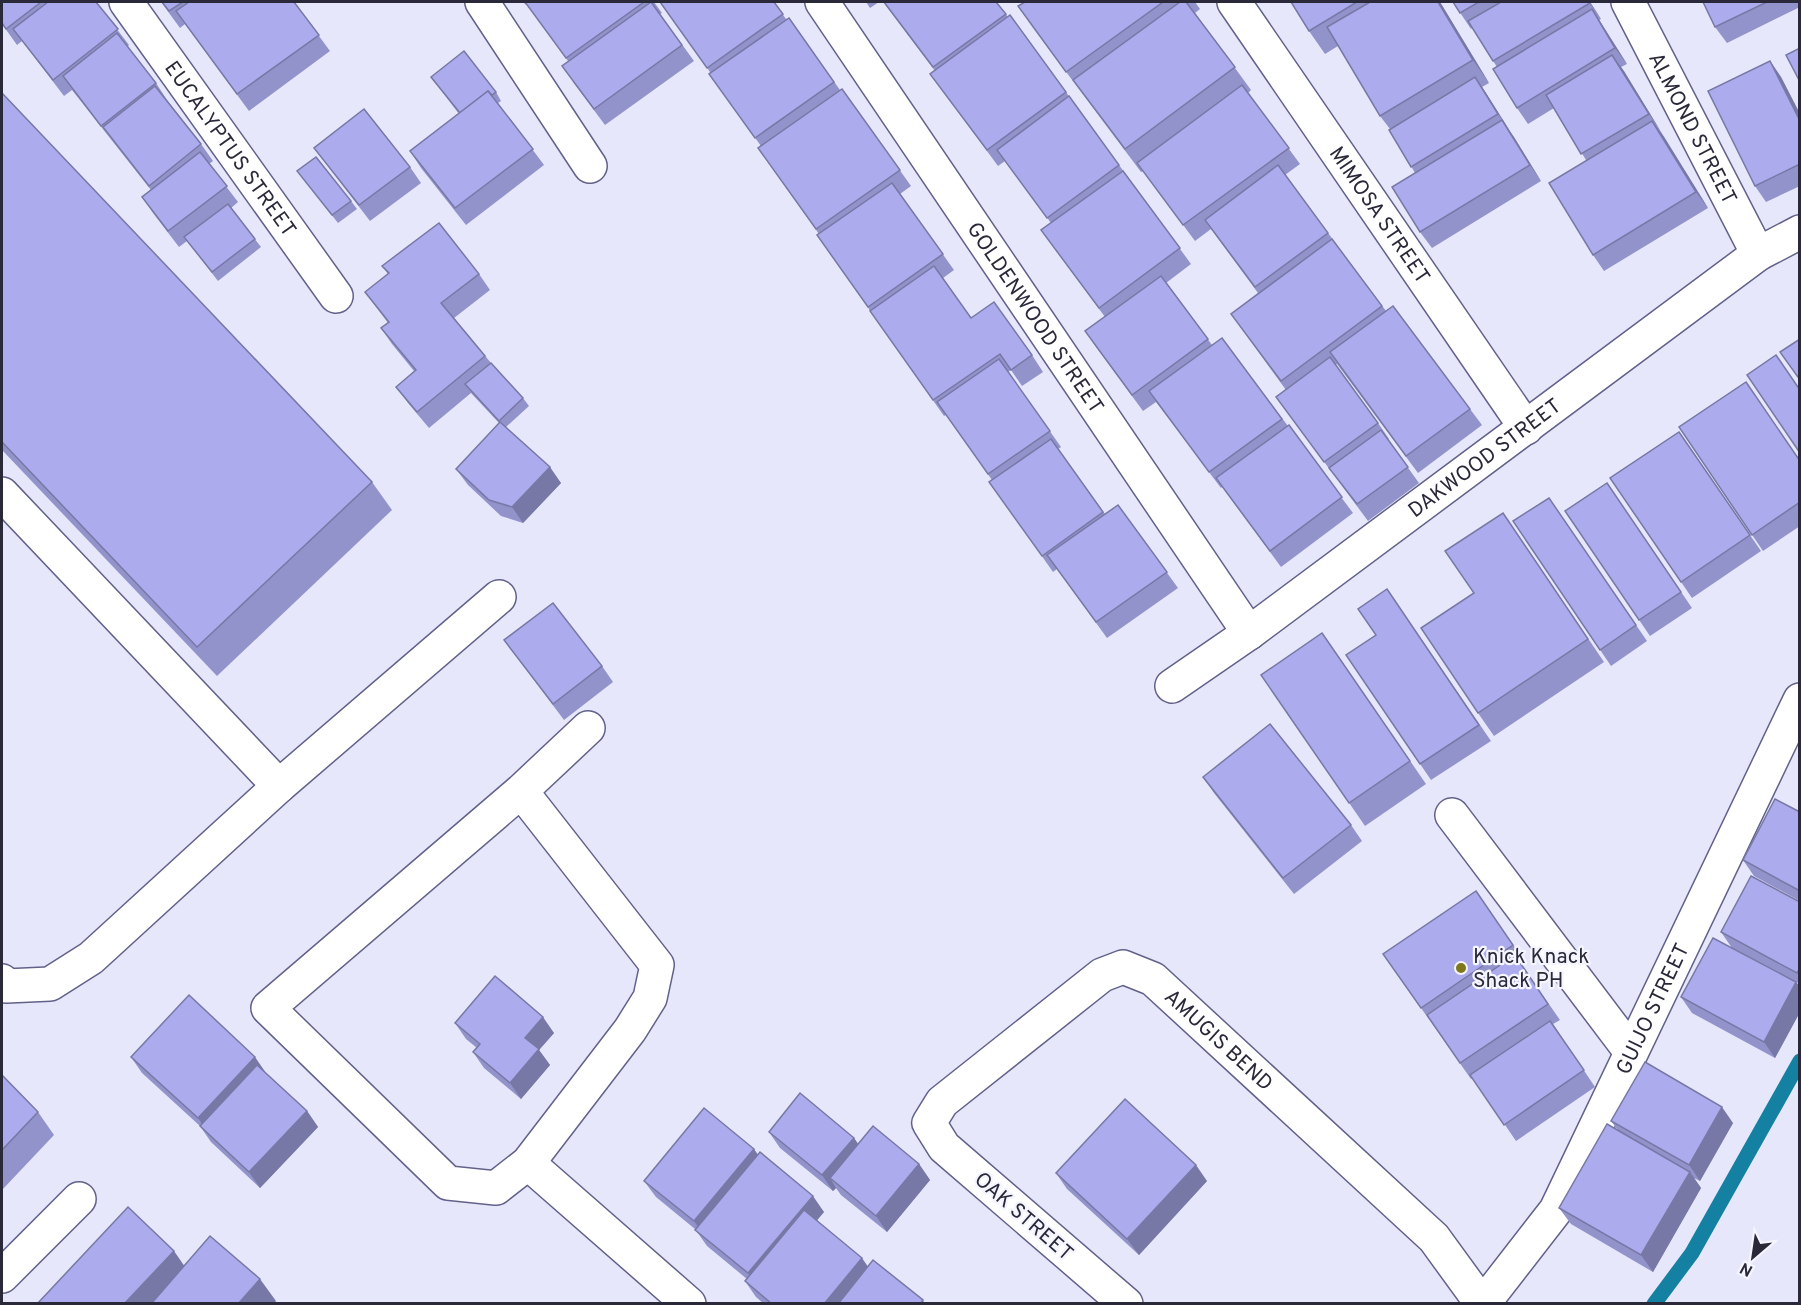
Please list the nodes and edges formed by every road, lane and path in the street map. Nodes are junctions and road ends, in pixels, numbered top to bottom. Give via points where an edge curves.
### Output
1 (126, 2) edge
2 (482, 2) edge
3 (822, 2) edge
4 (1234, 2) edge
5 (1628, 2) edge
6 (590, 166) dead end
7 (1800, 232) edge
8 (1758, 254) junction
9 (336, 296) dead end
10 (1526, 428) junction
11 (2, 494) edge
12 (500, 597) dead end
13 (1249, 633) junction
14 (1172, 686) dead end
15 (1800, 700) edge
16 (588, 728) dead end
17 (279, 786) junction
18 (521, 791) junction
19 (1452, 816) dead end
20 (2, 981) edge
21 (1631, 1052) junction
22 (929, 1124) joint
23 (528, 1163) junction
24 (79, 1199) dead end
25 (2, 1275) edge
26 (689, 1304) edge
27 (1126, 1304) edge
28 (1483, 1304) edge

1 - 9 street, EUCALYPTUS STREET
2 - 6 street
3 - 13 street, GOLDENWOOD STREET
4 - 10 street, MIMOSA STREET
5 - 8 street, ALMOND STREET
7 - 8 street, DAKWOOD STREET
8 - 10 street, DAKWOOD STREET
10 - 13 street, DAKWOOD STREET
11 - 17 street
12 - 17 street
13 - 14 street, DAKWOOD STREET
15 - 21 street, GUIJO STREET
16 - 18 street
17 - 20 street via 91,958 50,984 6,986
18 - 23 street via 657,965 650,998 630,1030
18 - 23 street via 268,1008 448,1184 496,1188
19 - 21 street
21 - 28 street, GUIJO STREET via 1556,1210
22 - 27 street, OAK STREET via 944,1147
22 - 28 street, AMUGIS BEND via 942,1102 1102,975 1124,967 1153,980 1434,1238
23 - 26 street
24 - 25 street

